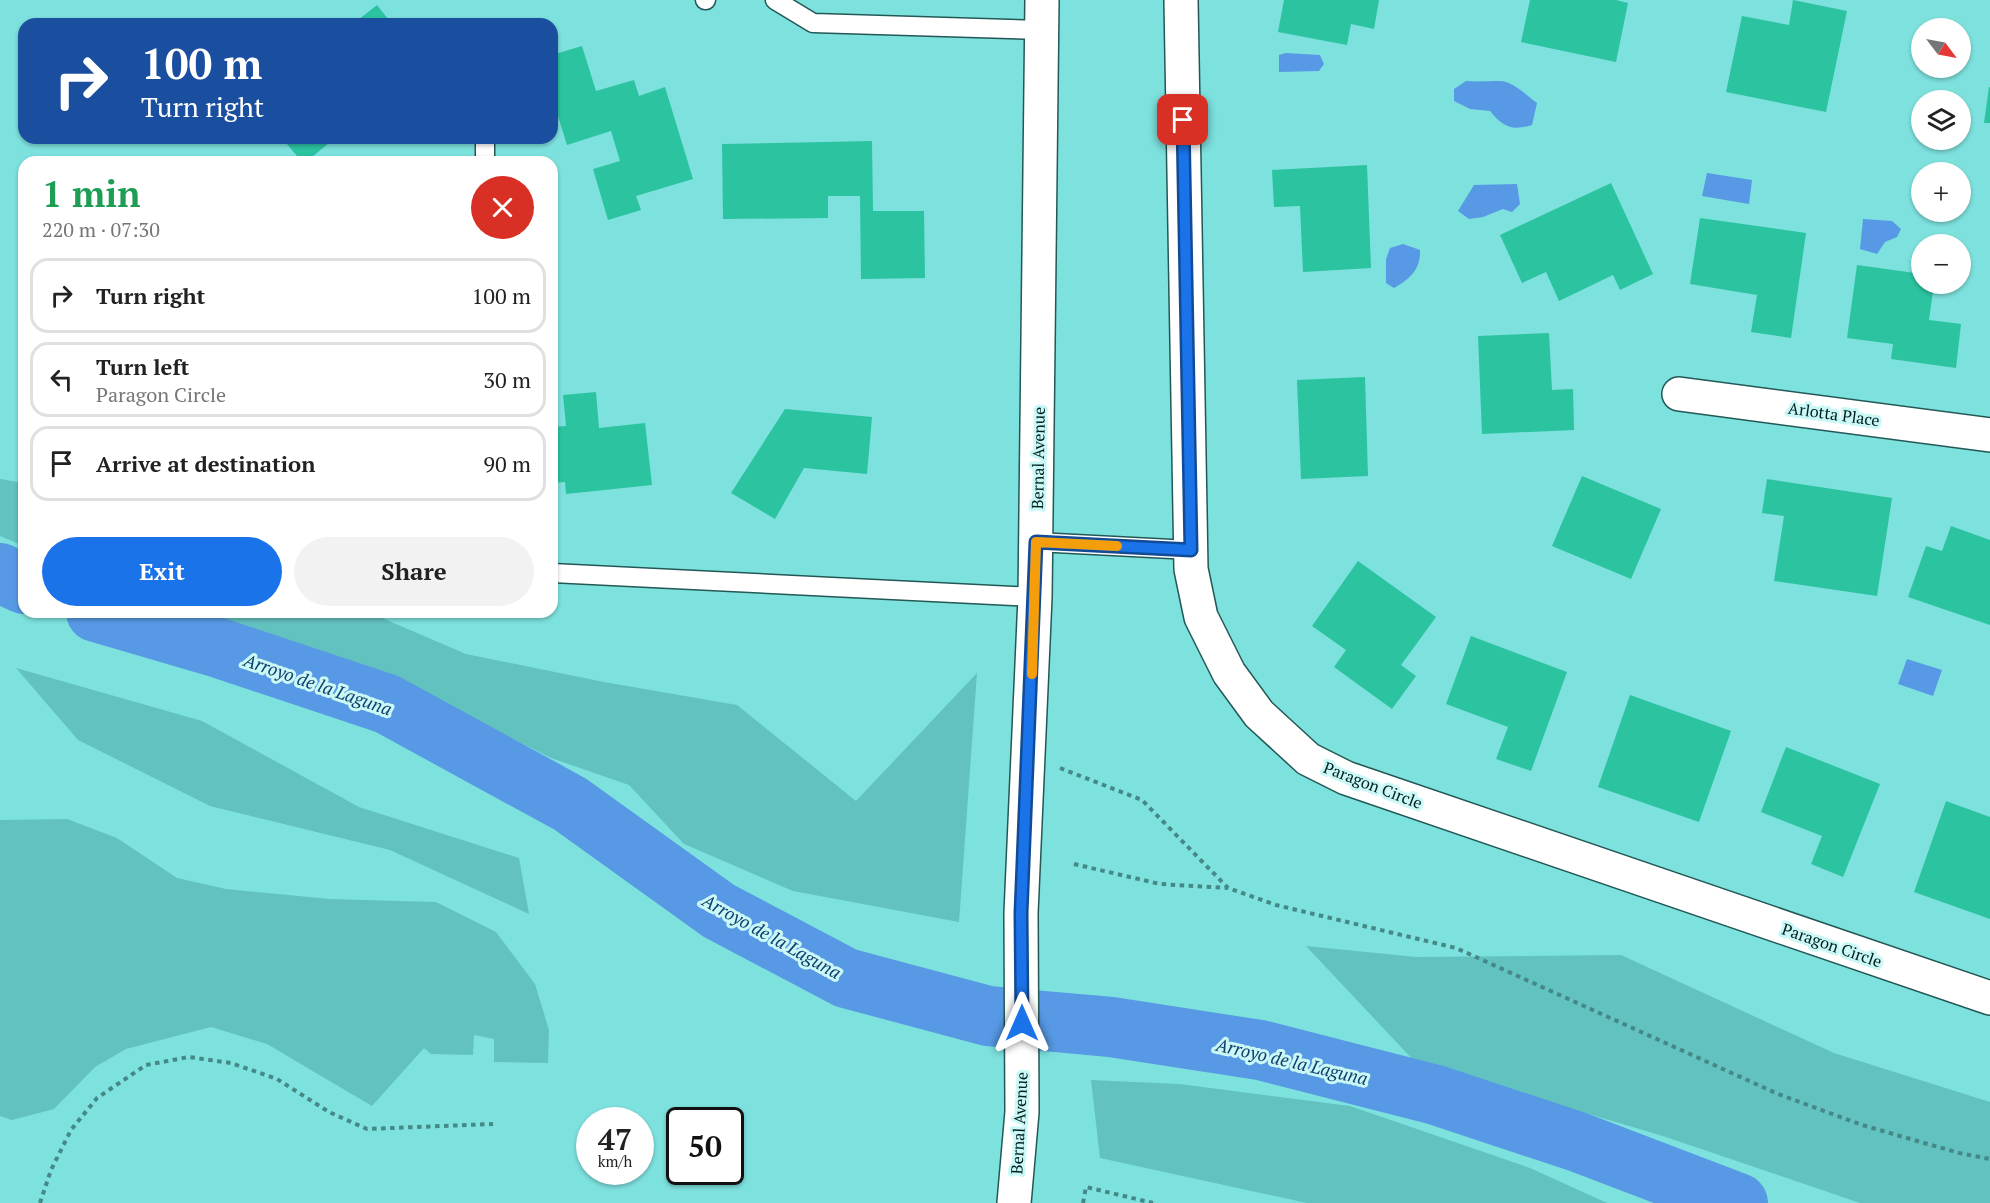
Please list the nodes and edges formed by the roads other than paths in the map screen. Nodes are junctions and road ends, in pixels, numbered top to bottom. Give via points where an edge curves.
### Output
1 (775, 0) edge
2 (1180, 0) edge
3 (1042, 15) edge
4 (1679, 394) dead end
5 (1990, 435) edge
6 (1036, 542) junction
7 (1191, 550) junction
8 (558, 573) edge
9 (1035, 597) junction
10 (1990, 998) edge
11 (1014, 1203) edge

1 - 3 lane via 813,23
2 - 7 street, Paragon Circle
3 - 6 street, Bernal Avenue
4 - 5 street, Arlotta Place
6 - 7 lane
6 - 9 street, Bernal Avenue
7 - 10 street, Paragon Circle via 1201,617 1229,674 1259,714 1308,759 1346,778
8 - 9 lane
9 - 11 street, Bernal Avenue via 1021,913 1022,1112

